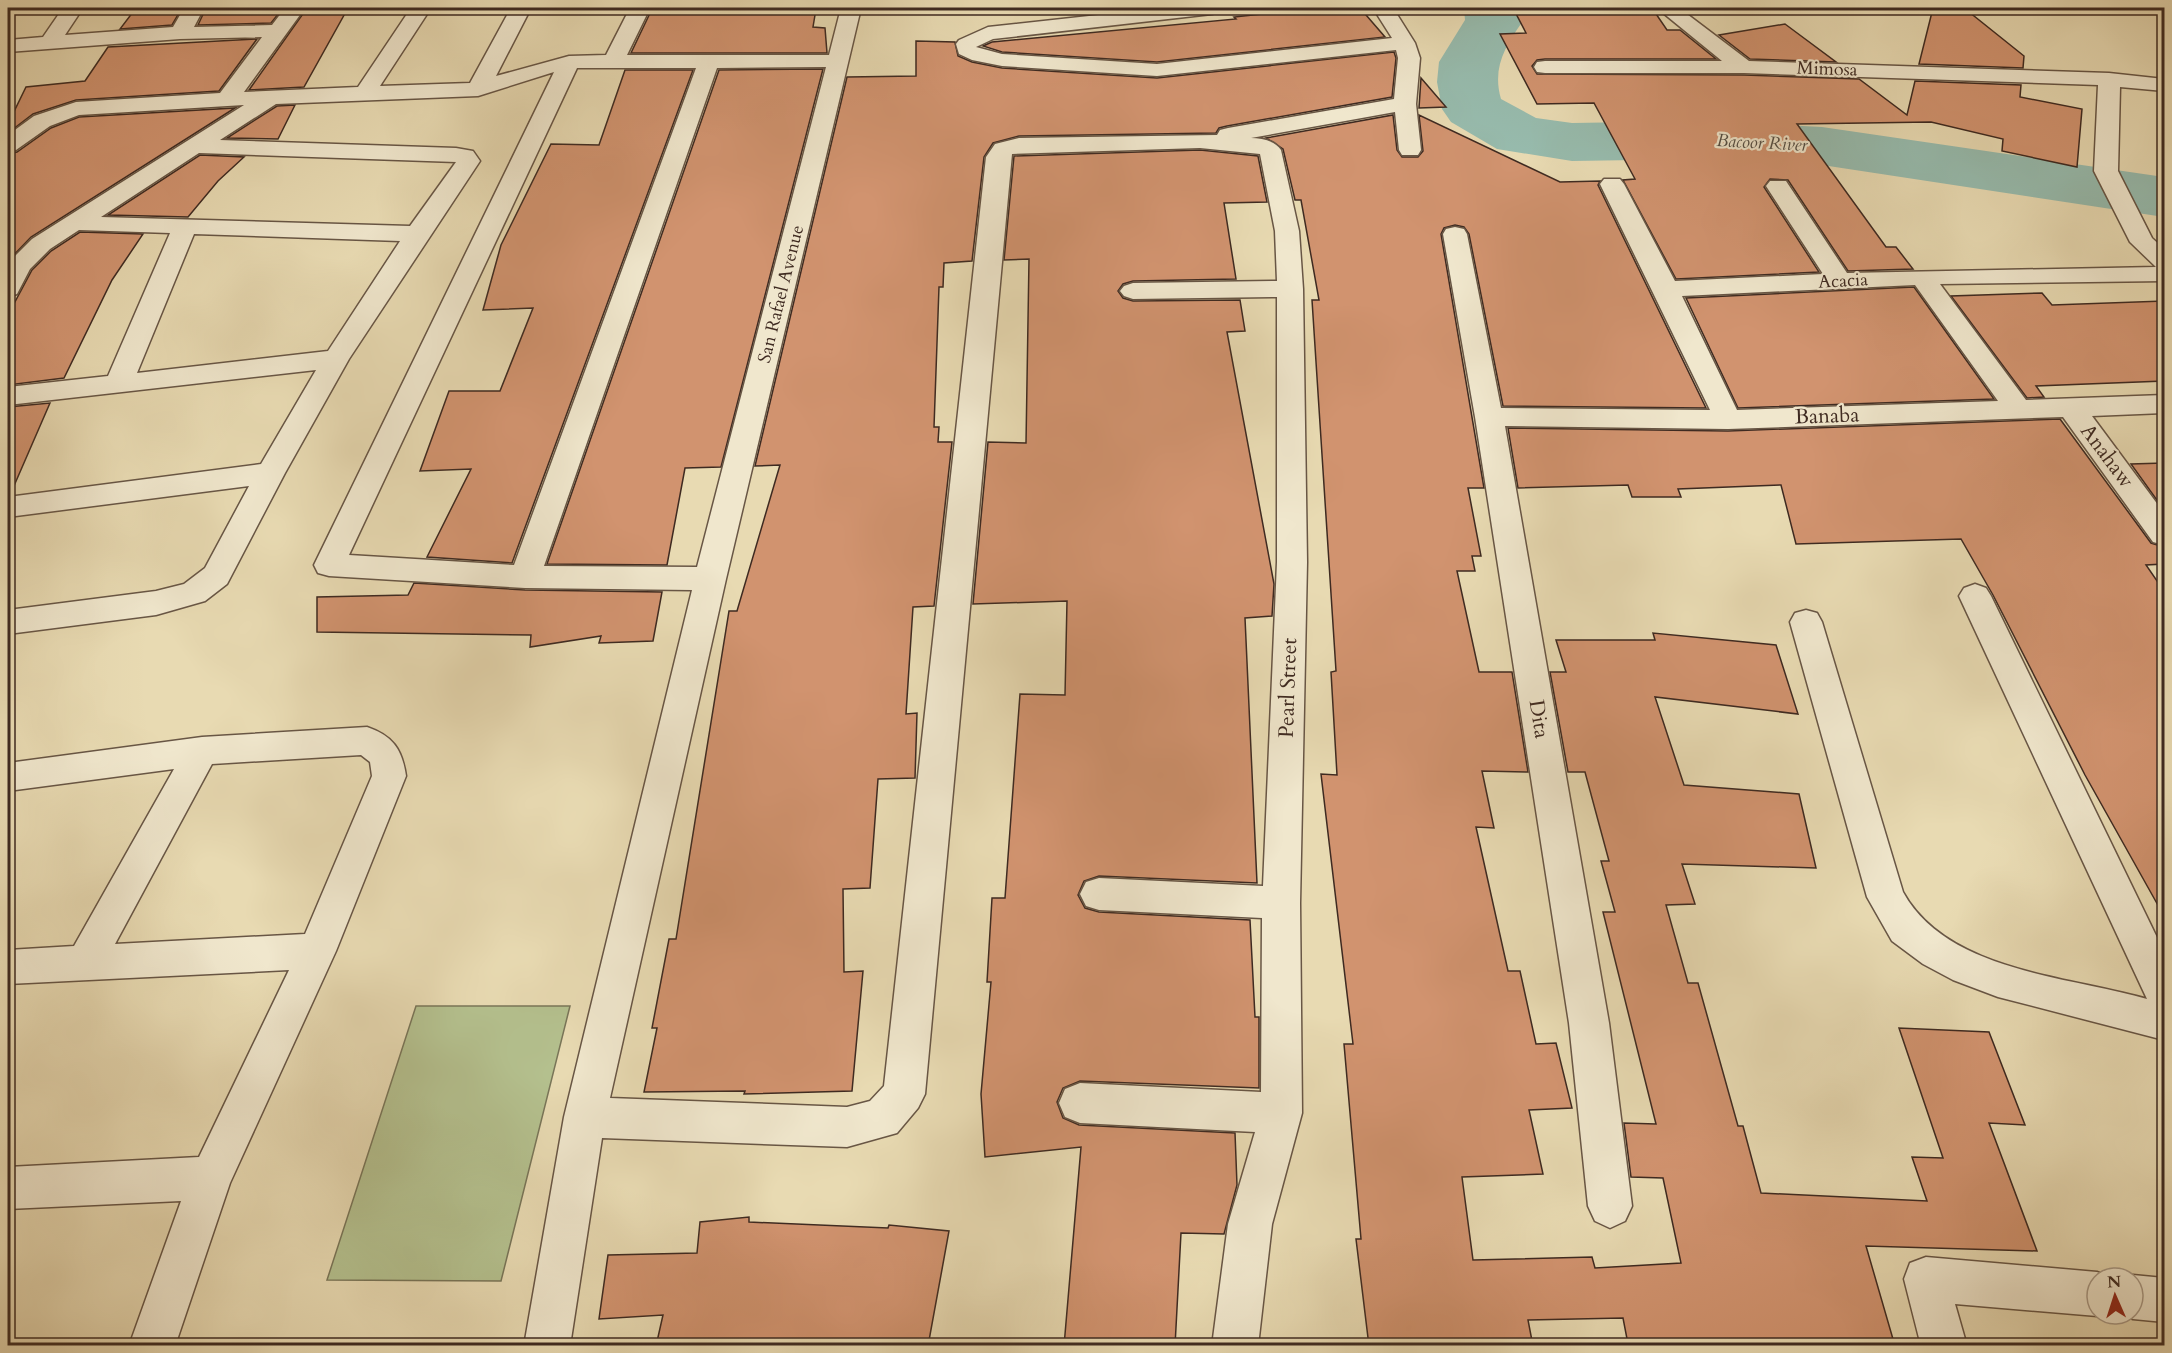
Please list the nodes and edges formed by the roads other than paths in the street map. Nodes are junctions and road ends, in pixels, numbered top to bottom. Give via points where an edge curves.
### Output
1 (73, 8) edge
2 (194, 8) edge
3 (295, 8) edge
4 (421, 8) edge
5 (521, 8) edge
6 (640, 8) edge
7 (851, 8) edge
8 (1212, 8) edge
9 (1383, 8) edge
10 (1667, 8) edge
11 (277, 31) junction
12 (180, 33) junction
13 (49, 43) junction
14 (1405, 43) junction
15 (8, 46) edge
16 (614, 61) junction
17 (709, 61) junction
18 (839, 61) junction
19 (569, 62) junction
20 (1545, 67) dead end
21 (1744, 67) junction
22 (2109, 79) junction
23 (2164, 85) edge
24 (478, 89) junction
25 (365, 93) junction
26 (270, 98) junction
27 (227, 99) junction
28 (1405, 104) junction
29 (1200, 141) junction
30 (8, 145) edge
31 (195, 146) junction
32 (1410, 150) dead end
33 (1612, 184) dead end
34 (1778, 186) dead end
35 (74, 223) junction
36 (185, 227) junction
37 (417, 234) junction
38 (1455, 234) dead end
39 (2164, 261) edge
40 (2164, 274) edge
41 (1922, 278) junction
42 (1840, 281) junction
43 (8, 289) edge
44 (1290, 289) junction
45 (1666, 289) junction
46 (1133, 291) dead end
47 (336, 359) junction
48 (119, 383) junction
49 (8, 396) edge
50 (2164, 404) edge
51 (2071, 408) junction
52 (2019, 410) junction
53 (1489, 417) junction
54 (1728, 420) junction
55 (270, 473) junction
56 (8, 507) edge
57 (2164, 534) edge
58 (525, 577) junction
59 (710, 579) junction
60 (1975, 596) dead end
61 (8, 622) edge
62 (1806, 622) dead end
63 (202, 751) junction
64 (8, 777) edge
65 (1099, 894) dead end
66 (1281, 903) junction
67 (317, 951) junction
68 (85, 963) junction
69 (8, 967) edge
70 (2164, 992) edge
71 (2164, 1022) edge
72 (1080, 1103) dead end
73 (1281, 1113) junction
74 (585, 1117) junction
75 (211, 1178) junction
76 (8, 1188) edge
77 (1610, 1206) dead end
78 (2085, 1293) edge
79 (2145, 1298) edge
80 (2164, 1300) edge
81 (152, 1346) edge
82 (547, 1346) edge
83 (1234, 1346) edge
84 (1944, 1346) edge

1 - 13 street
2 - 12 street
3 - 11 street
4 - 25 street
5 - 24 street
6 - 16 street
7 - 18 street, San Rafael Avenue
8 - 14 street via 988,33 971,39 966,50 1002,60 1157,70
9 - 14 street
10 - 21 street
11 - 12 street
11 - 27 street
12 - 13 street
13 - 15 street
14 - 28 street via 1409,58
16 - 17 street
16 - 19 street
17 - 18 street
17 - 58 street
18 - 59 street, San Rafael Avenue
19 - 24 street
19 - 58 street via 329,565
20 - 21 street, Mimosa
21 - 22 street, Mimosa
22 - 23 street, Mimosa
22 - 39 street via 2106,171 2142,242
24 - 25 street
25 - 26 street
26 - 27 street
26 - 31 street
27 - 30 street via 76,109 42,121
28 - 29 street via 1277,124
28 - 32 street
29 - 44 street, Pearl Street via 1259,145 1270,150 1287,231
29 - 74 street via 1019,145 1003,149 998,157 904,1094 882,1119 847,1127
31 - 35 street
31 - 37 street via 465,156 468,161
33 - 45 street
34 - 42 street
35 - 36 street
35 - 43 street via 41,244 19,266
36 - 37 street
36 - 48 street
37 - 47 street
38 - 53 street, Dita
40 - 41 street, Acacia
41 - 42 street, Acacia
41 - 52 street
42 - 45 street, Acacia
44 - 46 street
44 - 66 street, Pearl Street via 1292,562
45 - 54 street
47 - 48 street
47 - 55 street
48 - 49 street
50 - 51 street, Banaba
51 - 52 street, Banaba
51 - 57 street, Anahaw
52 - 54 street, Banaba
53 - 54 street, Banaba
53 - 77 street, Dita via 1589,1023
55 - 56 street
55 - 61 street via 216,576 194,593 156,603
58 - 59 street
59 - 74 street, San Rafael Avenue
60 - 70 street
62 - 71 street via 1886,897 1907,930 1953,962 2019,987
63 - 64 street
63 - 67 street via 367,741 386,755 389,776
63 - 68 street
65 - 66 street
66 - 73 street, Pearl Street
67 - 68 street
67 - 75 street
68 - 69 street
72 - 73 street
73 - 83 street, Pearl Street via 1250,1224
74 - 82 street, San Rafael Avenue
75 - 76 street
75 - 81 street
78 - 84 street via 1926,1279
79 - 80 street

